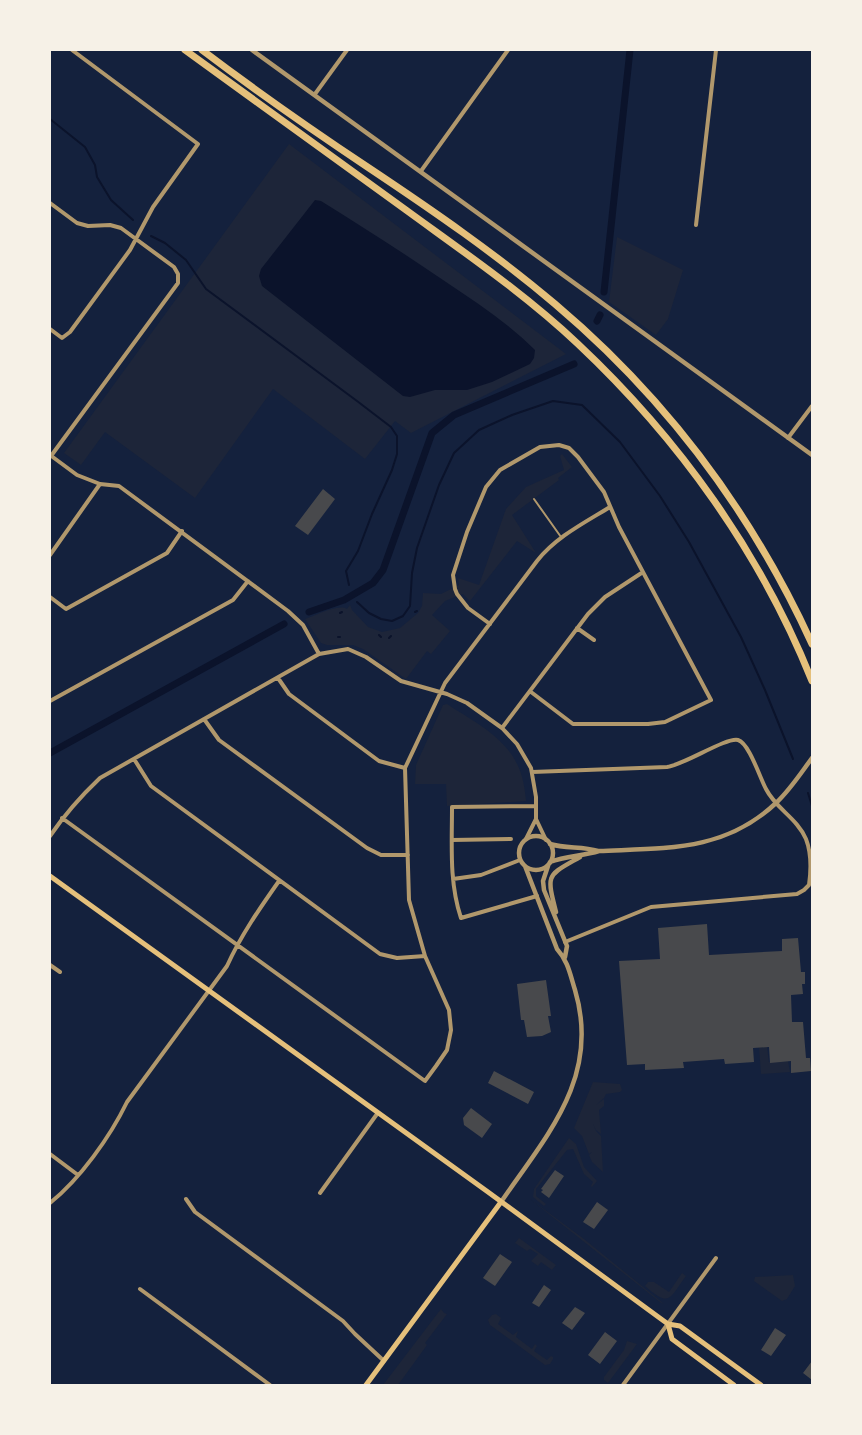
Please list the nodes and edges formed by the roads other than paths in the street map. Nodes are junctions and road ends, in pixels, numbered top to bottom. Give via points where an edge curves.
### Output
1 (72, 50) edge
2 (185, 50) edge
3 (202, 50) edge
4 (252, 50) edge
5 (347, 50) edge
6 (508, 50) edge
7 (716, 50) edge
8 (315, 94) junction
9 (421, 171) junction
10 (50, 203) edge
11 (696, 225) dead end
12 (136, 239) junction
13 (50, 329) edge
14 (812, 406) edge
15 (788, 438) junction
16 (812, 455) edge
17 (51, 456) edge
18 (100, 484) junction
19 (534, 499) dead end
20 (610, 507) junction
21 (182, 531) junction
22 (561, 537) junction
23 (50, 555) edge
24 (644, 572) junction
25 (248, 581) junction
26 (50, 597) edge
27 (490, 624) junction
28 (578, 628) junction
29 (594, 640) dead end
30 (812, 644) edge
31 (319, 654) junction
32 (278, 678) junction
33 (812, 681) edge
34 (439, 692) junction
35 (531, 692) junction
36 (50, 702) edge
37 (204, 719) junction
38 (502, 728) junction
39 (812, 758) edge
40 (134, 759) junction
41 (405, 768) junction
42 (532, 772) junction
43 (777, 803) junction
44 (536, 806) junction
45 (62, 818) junction
46 (536, 818) junction
47 (50, 836) edge
48 (511, 839) dead end
49 (526, 839) junction
50 (452, 840) junction
51 (548, 842) junction
52 (599, 851) junction
53 (408, 855) junction
54 (582, 856) junction
55 (520, 860) junction
56 (549, 863) junction
57 (525, 866) junction
58 (50, 876) edge
59 (453, 879) junction
60 (279, 880) junction
61 (537, 896) junction
62 (559, 923) junction
63 (565, 942) junction
64 (236, 946) junction
65 (425, 956) junction
66 (565, 958) junction
67 (50, 965) edge
68 (60, 972) dead end
69 (209, 991) junction
70 (377, 1114) junction
71 (50, 1154) edge
72 (78, 1175) junction
73 (320, 1193) dead end
74 (186, 1199) dead end
75 (501, 1202) junction
76 (50, 1203) edge
77 (716, 1258) dead end
78 (140, 1289) dead end
79 (668, 1324) junction
80 (384, 1361) junction
81 (270, 1385) edge
82 (366, 1385) edge
83 (623, 1385) edge
84 (734, 1385) edge
85 (762, 1385) edge

1 - 12 street via 198,144 153,207
2 - 33 highway via 492,273 598,364 662,433 724,516 771,595
3 - 30 highway via 511,269 611,355 679,430 731,500 770,561
4 - 8 street
5 - 8 street
6 - 9 street
7 - 11 street
8 - 9 street
9 - 15 street
10 - 12 street via 77,223 110,225 121,228
12 - 13 street via 70,332 62,338
12 - 17 street via 174,267 178,283
14 - 15 street
15 - 16 street
17 - 18 street via 77,475
18 - 21 street via 119,486
18 - 23 street
19 - 22 lane
20 - 22 street
20 - 24 street
20 - 27 street via 604,492 569,448 559,445 540,447 500,470 486,487 453,575 457,594 468,608
21 - 25 street
21 - 26 street via 167,553 66,609
22 - 27 street via 537,561
24 - 28 street via 605,597
24 - 35 street via 711,700 665,722 573,724
25 - 31 street via 303,625
25 - 36 street via 233,600
27 - 34 street
28 - 29 street
28 - 35 street
31 - 32 street
31 - 34 street via 348,649 366,657 400,681
32 - 37 street
32 - 41 street via 289,694 379,761
34 - 38 street via 467,703
34 - 41 street
35 - 38 street
37 - 40 street
37 - 53 street via 218,740 367,848 381,855
38 - 42 street via 517,744
39 - 43 street
40 - 45 street via 100,778
40 - 60 street via 151,786
41 - 53 street
42 - 43 street via 667,767 728,741 738,740 745,745 767,792
42 - 44 street
43 - 52 street via 738,831 707,842 672,848
43 - 63 street via 799,826 807,843 809,885 801,892 650,907
44 - 46 street
44 - 50 street via 452,807
45 - 47 street
45 - 64 street
46 - 49 street
46 - 51 street
48 - 50 street
49 - 51 street via 540,836
49 - 55 street via 520,847
50 - 59 street
51 - 52 street via 561,847
51 - 56 street via 552,850
52 - 54 street
53 - 65 street via 410,900
54 - 56 street via 564,857
54 - 62 street via 557,870 550,879
55 - 57 street
55 - 59 street via 480,875
56 - 57 street via 535,870
56 - 62 street via 543,881 544,890
57 - 61 street
58 - 69 main road
59 - 61 street via 461,918
60 - 64 street
60 - 65 street via 380,954 398,958
61 - 66 street via 557,949
62 - 63 street
63 - 66 street
64 - 65 street via 425,1082 446,1050 451,1030 449,1010
64 - 69 street via 227,966
66 - 75 street via 580,1007 582,1045 578,1070 556,1123
67 - 68 street
69 - 70 main road
69 - 72 street
70 - 73 street
70 - 75 main road
71 - 72 street
72 - 76 street via 67,1190
74 - 80 street via 195,1212 344,1321
75 - 79 main road
75 - 80 main road
77 - 79 street
78 - 81 street
79 - 83 street
79 - 84 main road via 672,1339
79 - 85 main road via 680,1326
80 - 82 main road

